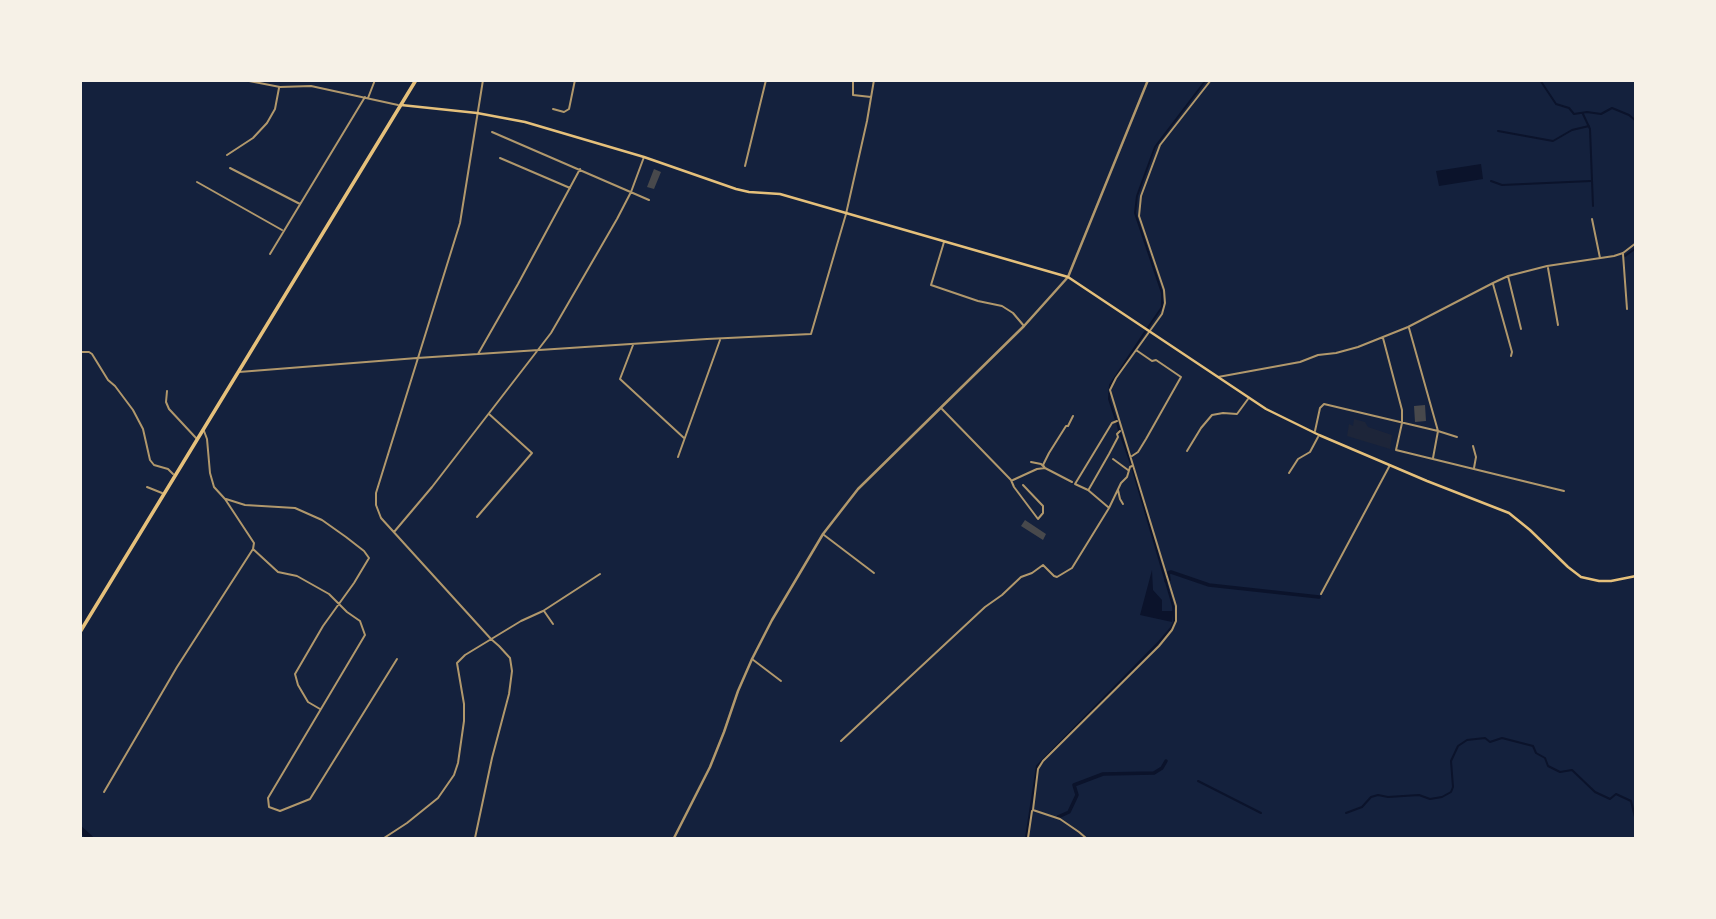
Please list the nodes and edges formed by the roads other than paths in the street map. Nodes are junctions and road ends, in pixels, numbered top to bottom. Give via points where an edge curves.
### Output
1 (244, 80) edge
2 (375, 80) edge
3 (416, 80) edge
4 (483, 80) edge
5 (576, 80) edge
6 (766, 80) edge
7 (853, 80) edge
8 (874, 80) edge
9 (1148, 80) edge
10 (1211, 80) edge
11 (280, 87) junction
12 (872, 97) junction
13 (366, 98) junction
14 (401, 106) junction
15 (554, 109) dead end
16 (477, 113) junction
17 (492, 132) dead end
18 (227, 155) dead end
19 (643, 157) junction
20 (500, 158) dead end
21 (745, 166) dead end
22 (230, 168) dead end
23 (580, 169) junction
24 (197, 182) dead end
25 (570, 188) junction
26 (631, 191) junction
27 (649, 200) dead end
28 (301, 204) junction
29 (846, 214) junction
30 (1592, 219) dead end
31 (283, 230) junction
32 (945, 241) junction
33 (1636, 243) edge
34 (1623, 253) junction
35 (270, 254) dead end
36 (1600, 258) junction
37 (1547, 266) junction
38 (1508, 276) junction
39 (1068, 277) junction
40 (1493, 283) junction
41 (1627, 309) dead end
42 (1558, 325) dead end
43 (1024, 326) junction
44 (1408, 327) junction
45 (1521, 329) dead end
46 (1148, 331) junction
47 (1383, 337) junction
48 (721, 338) junction
49 (634, 344) junction
50 (539, 350) junction
51 (1136, 350) junction
52 (80, 352) edge
53 (478, 354) junction
54 (1511, 356) dead end
55 (417, 358) junction
56 (239, 372) junction
57 (1219, 377) junction
58 (167, 391) dead end
59 (1248, 398) junction
60 (941, 408) junction
61 (488, 413) junction
62 (1073, 416) dead end
63 (1118, 420) junction
64 (1402, 423) junction
65 (204, 430) junction
66 (1122, 430) junction
67 (1438, 431) junction
68 (1315, 432) junction
69 (1320, 435) junction
70 (1457, 437) dead end
71 (684, 439) junction
72 (198, 440) junction
73 (1473, 446) dead end
74 (1187, 451) dead end
75 (678, 457) dead end
76 (1131, 457) junction
77 (1113, 459) dead end
78 (1432, 459) junction
79 (1031, 462) dead end
80 (1390, 464) junction
81 (1133, 465) junction
82 (1045, 468) junction
83 (1474, 469) junction
84 (1129, 470) junction
85 (1289, 472) dead end
86 (175, 477) junction
87 (1011, 481) junction
88 (1072, 482) dead end
89 (1023, 485) dead end
90 (147, 487) dead end
91 (1118, 489) junction
92 (1088, 490) junction
93 (1564, 491) dead end
94 (165, 494) junction
95 (225, 499) junction
96 (232, 502) junction
97 (1123, 504) dead end
98 (229, 506) junction
99 (1109, 508) junction
100 (477, 517) dead end
101 (394, 533) junction
102 (823, 534) junction
103 (253, 550) junction
104 (874, 573) dead end
105 (600, 574) dead end
106 (1636, 576) edge
107 (1321, 594) dead end
108 (338, 604) junction
109 (543, 611) junction
110 (553, 624) dead end
111 (80, 632) edge
112 (491, 639) junction
113 (397, 659) dead end
114 (752, 659) junction
115 (782, 681) dead end
116 (321, 709) junction
117 (841, 741) dead end
118 (104, 792) dead end
119 (1032, 810) junction
120 (384, 838) edge
121 (475, 838) edge
122 (674, 838) edge
123 (1028, 838) edge
124 (1086, 838) edge

1 - 11 street
2 - 13 street
3 - 14 main road
4 - 16 street
5 - 15 street via 569,109
6 - 21 street
7 - 12 street via 853,94
8 - 12 street
9 - 39 street
10 - 46 street via 1160,145 1142,196 1139,216 1166,303
11 - 13 street via 311,86
11 - 18 street via 267,123
12 - 29 street
13 - 14 street
13 - 28 street
14 - 16 main road
14 - 56 main road
16 - 19 main road
16 - 55 street via 460,223
17 - 23 street
19 - 26 street
19 - 29 main road via 736,189 780,194
20 - 25 street
22 - 28 street
23 - 25 street
23 - 26 street
24 - 31 street
25 - 53 street
26 - 27 street
26 - 50 street
28 - 31 street
29 - 32 main road
29 - 48 street via 811,334
30 - 36 street
31 - 35 street
32 - 39 main road
32 - 43 street via 932,285 1002,306
33 - 34 street
34 - 36 street
34 - 41 street
36 - 37 street
37 - 38 street
37 - 42 street
38 - 40 street
38 - 45 street
39 - 43 street
39 - 46 main road
40 - 44 street
40 - 54 street
43 - 60 street
44 - 47 street
44 - 67 street
46 - 51 street
46 - 57 main road
47 - 57 street via 1336,354
47 - 64 street
48 - 49 street
48 - 71 street
49 - 50 street
49 - 71 street via 620,379
50 - 53 street
50 - 61 street
51 - 63 street via 1110,390
51 - 76 street via 1181,377
52 - 86 street via 92,354 133,410 150,460
53 - 55 street
55 - 56 street
55 - 101 street via 376,492 381,518
56 - 65 main road
57 - 59 main road
58 - 72 street via 169,409
59 - 68 main road
59 - 74 street via 1237,414 1212,415
60 - 87 street
60 - 102 street via 858,489
61 - 100 street via 532,453
61 - 101 street
62 - 82 street via 1049,453
63 - 66 street
63 - 92 street via 1075,484
64 - 67 street
64 - 68 street via 1324,404
64 - 78 street via 1396,450
65 - 72 main road
65 - 95 street via 214,487
66 - 76 street
66 - 92 street
67 - 70 street
67 - 78 street
68 - 69 main road
69 - 80 main road
69 - 85 street
71 - 75 street
72 - 86 main road
73 - 83 street
76 - 81 street
77 - 84 street
78 - 83 street
79 - 82 street
80 - 106 main road via 1509,513 1581,577 1611,581
80 - 107 street
81 - 84 street
81 - 119 street via 1176,606 1176,621 1159,646 1043,761
82 - 87 street
82 - 88 street
83 - 93 street
84 - 91 street
86 - 94 main road
87 - 89 street via 1038,519 1043,506
90 - 94 street
91 - 97 street
91 - 99 street
92 - 99 street
94 - 111 main road
95 - 96 street
95 - 98 street
96 - 98 street
96 - 108 street via 295,508 322,520 364,551 369,558
98 - 103 street via 254,542
99 - 117 street via 1072,568 1057,577 1043,565 1021,577
101 - 112 street
102 - 104 street
102 - 114 street
103 - 108 street via 278,572 298,576
103 - 118 street
105 - 109 street
108 - 116 street via 295,674 308,702
108 - 116 street via 360,621 365,635
109 - 110 street
109 - 112 street
112 - 120 street via 457,663 464,721 454,775 438,799
112 - 121 street via 510,658 512,671
113 - 116 street via 310,799 280,811 269,807 268,798
114 - 115 street
114 - 122 street via 713,758
119 - 123 street
119 - 124 street via 1060,819

